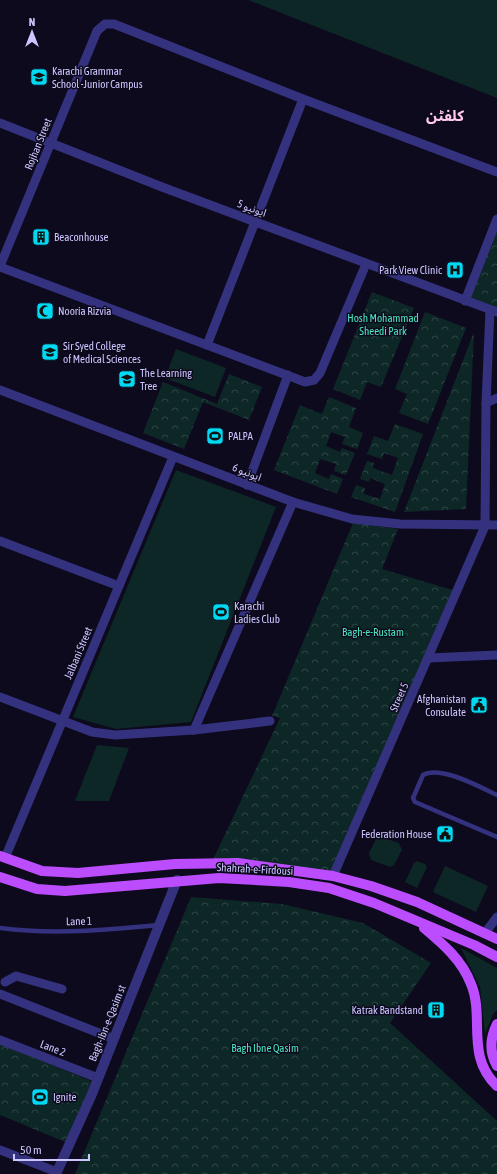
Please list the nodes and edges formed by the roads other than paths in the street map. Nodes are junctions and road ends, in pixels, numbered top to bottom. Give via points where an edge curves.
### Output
1 (303, 99) junction
2 (0, 123) edge
3 (52, 143) junction
4 (497, 172) edge
5 (497, 219) edge
6 (254, 221) junction
7 (366, 264) junction
8 (0, 267) edge
9 (465, 300) junction
10 (493, 311) edge
11 (208, 345) junction
12 (288, 375) junction
13 (0, 390) edge
14 (497, 398) edge
15 (486, 403) junction
16 (172, 457) junction
17 (247, 484) junction
18 (293, 502) junction
19 (485, 526) junction
20 (497, 526) edge
21 (0, 541) edge
22 (119, 586) junction
23 (497, 655) edge
24 (430, 658) junction
25 (0, 697) edge
26 (62, 721) junction
27 (270, 721) dead end
28 (194, 730) junction
29 (497, 794) edge
30 (497, 836) edge
31 (2, 857) edge
32 (333, 876) junction
33 (0, 877) edge
34 (177, 880) junction
35 (497, 917) edge
36 (416, 921) junction
37 (159, 925) junction
38 (0, 928) edge
39 (485, 933) junction
40 (497, 939) edge
41 (497, 957) edge
42 (2, 981) edge
43 (62, 989) dead end
44 (0, 994) edge
45 (497, 1024) edge
46 (114, 1039) junction
47 (0, 1040) edge
48 (497, 1066) edge
49 (98, 1078) junction
50 (497, 1086) edge
51 (0, 1150) edge
52 (57, 1173) edge

1 - 3 street, Rojhan Street via 114,24 105,24 97,31
1 - 4 street
1 - 6 street
2 - 3 street, ایونیو 5
3 - 6 street, ایونیو 5
3 - 8 street, Rojhan Street
5 - 9 street
6 - 7 street, ایونیو 5
6 - 11 street
7 - 9 street, ایونیو 5
7 - 12 street via 320,374 314,380 305,382
8 - 11 street
9 - 10 street, ایونیو 5
10 - 15 street
11 - 12 street
12 - 17 street
13 - 16 street, ایونیو 6
14 - 15 street
15 - 19 street
16 - 17 street, ایونیو 6
16 - 22 street, Jalbani Street
17 - 18 street, ایونیو 6
18 - 19 street, ایونیو 6 via 352,519 400,524
18 - 28 street
19 - 20 street, ایونیو 6
19 - 24 street, Street 5
21 - 22 street
22 - 26 street, Jalbani Street
23 - 24 street
24 - 32 street, Street 5
25 - 26 street
26 - 28 street via 92,732 115,735
26 - 31 street, Jalbani Street
27 - 28 street
29 - 30 lane via 464,780 432,772 423,775 413,798 415,802
31 - 32 main road, Shahrah-e-Firdousi via 42,871 78,873 175,864 238,863
32 - 39 main road, Shahrah-e-Firdousi via 417,902
33 - 34 main road, Shahrah-e-Firdousi via 37,889 65,891
34 - 36 main road, Shahrah-e-Firdousi via 219,878 289,882 330,888
34 - 37 street, Bagh-Ibn-e-Qasim st
35 - 39 street
36 - 41 main road, Shahrah-e-Firdousi
36 - 50 main road via 462,965 472,985 479,1054 490,1079
37 - 38 lane, Lane 1 via 94,930 36,931
37 - 46 street, Bagh-Ibn-e-Qasim st
39 - 40 main road, Shahrah-e-Firdousi
42 - 43 street via 16,976
42 - 44 street
44 - 46 street
45 - 48 main road via 492,1034 491,1047
46 - 49 street, Bagh-Ibn-e-Qasim st
47 - 49 street, Lane 2
49 - 52 street, Bagh-Ibn-e-Qasim st
51 - 52 street

